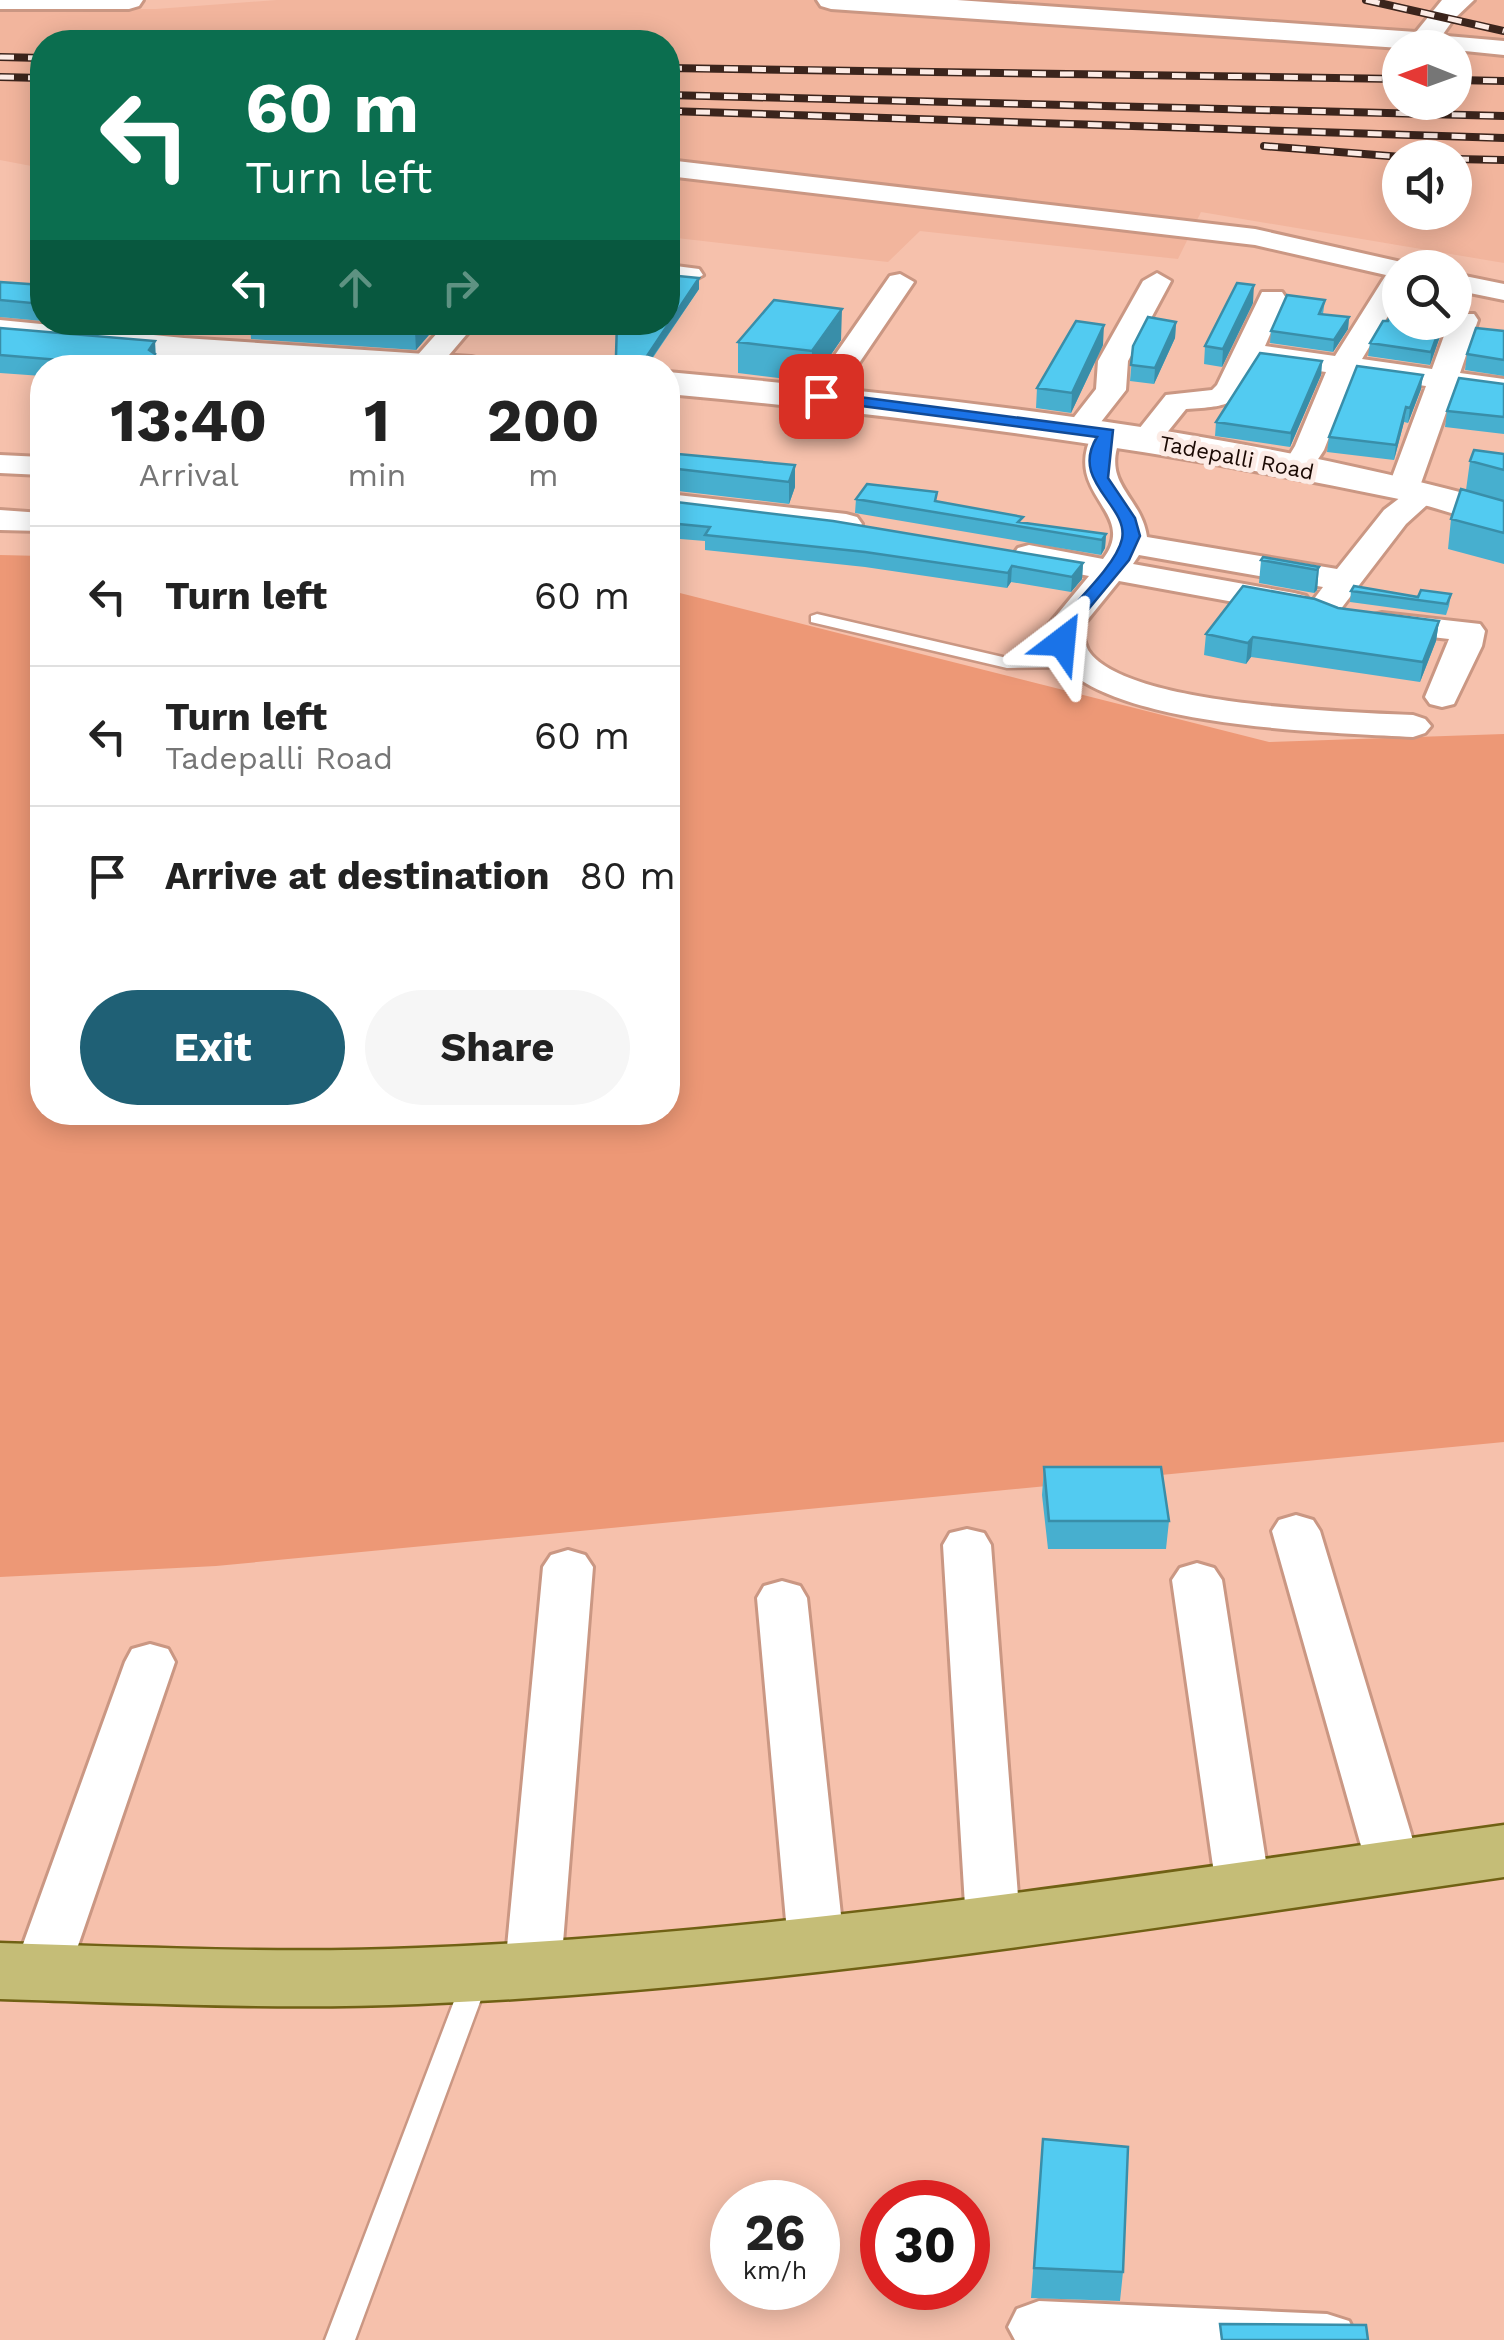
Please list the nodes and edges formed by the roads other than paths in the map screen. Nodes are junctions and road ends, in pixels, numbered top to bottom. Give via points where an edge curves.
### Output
1 (0, 0) edge
2 (129, 0) edge
3 (830, 0) edge
4 (1460, 0) edge
5 (1432, 30) edge
6 (1382, 38) edge
7 (1472, 45) edge
8 (1504, 48) edge
9 (680, 169) edge
10 (1382, 269) edge
11 (1156, 281) dead end
12 (900, 282) dead end
13 (1472, 285) edge
14 (1504, 292) edge
15 (1272, 298) dead end
16 (1382, 304) edge
17 (0, 332) edge
18 (452, 335) edge
19 (1457, 340) edge
20 (1245, 352) junction
21 (157, 355) edge
22 (434, 355) edge
23 (1346, 366) junction
24 (1444, 378) junction
25 (680, 383) edge
26 (1504, 388) edge
27 (821, 396) junction
28 (1093, 432) junction
29 (1146, 440) junction
30 (0, 464) edge
31 (30, 465) edge
32 (1296, 469) junction
33 (1413, 492) junction
34 (680, 504) edge
35 (1504, 516) edge
36 (0, 520) edge
37 (30, 521) edge
38 (881, 530) edge
39 (992, 549) edge
40 (1120, 557) junction
41 (1347, 580) junction
42 (1324, 608) junction
43 (817, 618) dead end
44 (1074, 662) junction
45 (1442, 697) dead end
46 (1414, 726) dead end
47 (1296, 1532) dead end
48 (967, 1545) dead end
49 (568, 1567) dead end
50 (1197, 1580) dead end
51 (782, 1598) dead end
52 (150, 1662) dead end
53 (1504, 1852) edge
54 (1394, 1867) junction
55 (1243, 1887) junction
56 (993, 1922) junction
57 (816, 1942) junction
58 (505, 1971) junction
59 (21, 1972) edge
60 (1039, 2327) dead end
61 (340, 2340) edge
62 (1327, 2340) edge

1 - 2 street
3 - 6 street
4 - 5 street
7 - 8 street
9 - 10 street via 1254,237
11 - 28 street via 1113,361 1111,390
12 - 27 street
13 - 14 street
15 - 20 street
16 - 23 street
17 - 21 street
18 - 22 street
19 - 24 street
20 - 23 street
20 - 29 street via 1230,390 1220,398 1177,401
23 - 24 street
23 - 32 street via 1318,420 1316,442
24 - 26 street
24 - 33 street
25 - 27 street, Tadepalli Road
27 - 28 street, Tadepalli Road
28 - 29 street, Tadepalli Road
28 - 40 street via 1100,444 1099,478 1132,531
29 - 32 street, Tadepalli Road
30 - 31 street
32 - 33 street, Tadepalli Road
33 - 35 street, Tadepalli Road
33 - 41 street
34 - 38 street
36 - 37 street
39 - 40 street
40 - 41 street
40 - 42 street
40 - 44 street via 1063,628 1062,642
41 - 42 street
42 - 45 street via 1388,624 1468,631
43 - 44 lane via 1008,663
44 - 46 street via 1159,699 1271,717
47 - 54 street
48 - 56 street
49 - 58 street
50 - 55 street
51 - 57 street
52 - 59 street
53 - 54 main road
54 - 55 main road
55 - 56 main road
56 - 57 main road
57 - 58 main road
58 - 59 main road via 282,1979
58 - 61 lane
60 - 62 street

